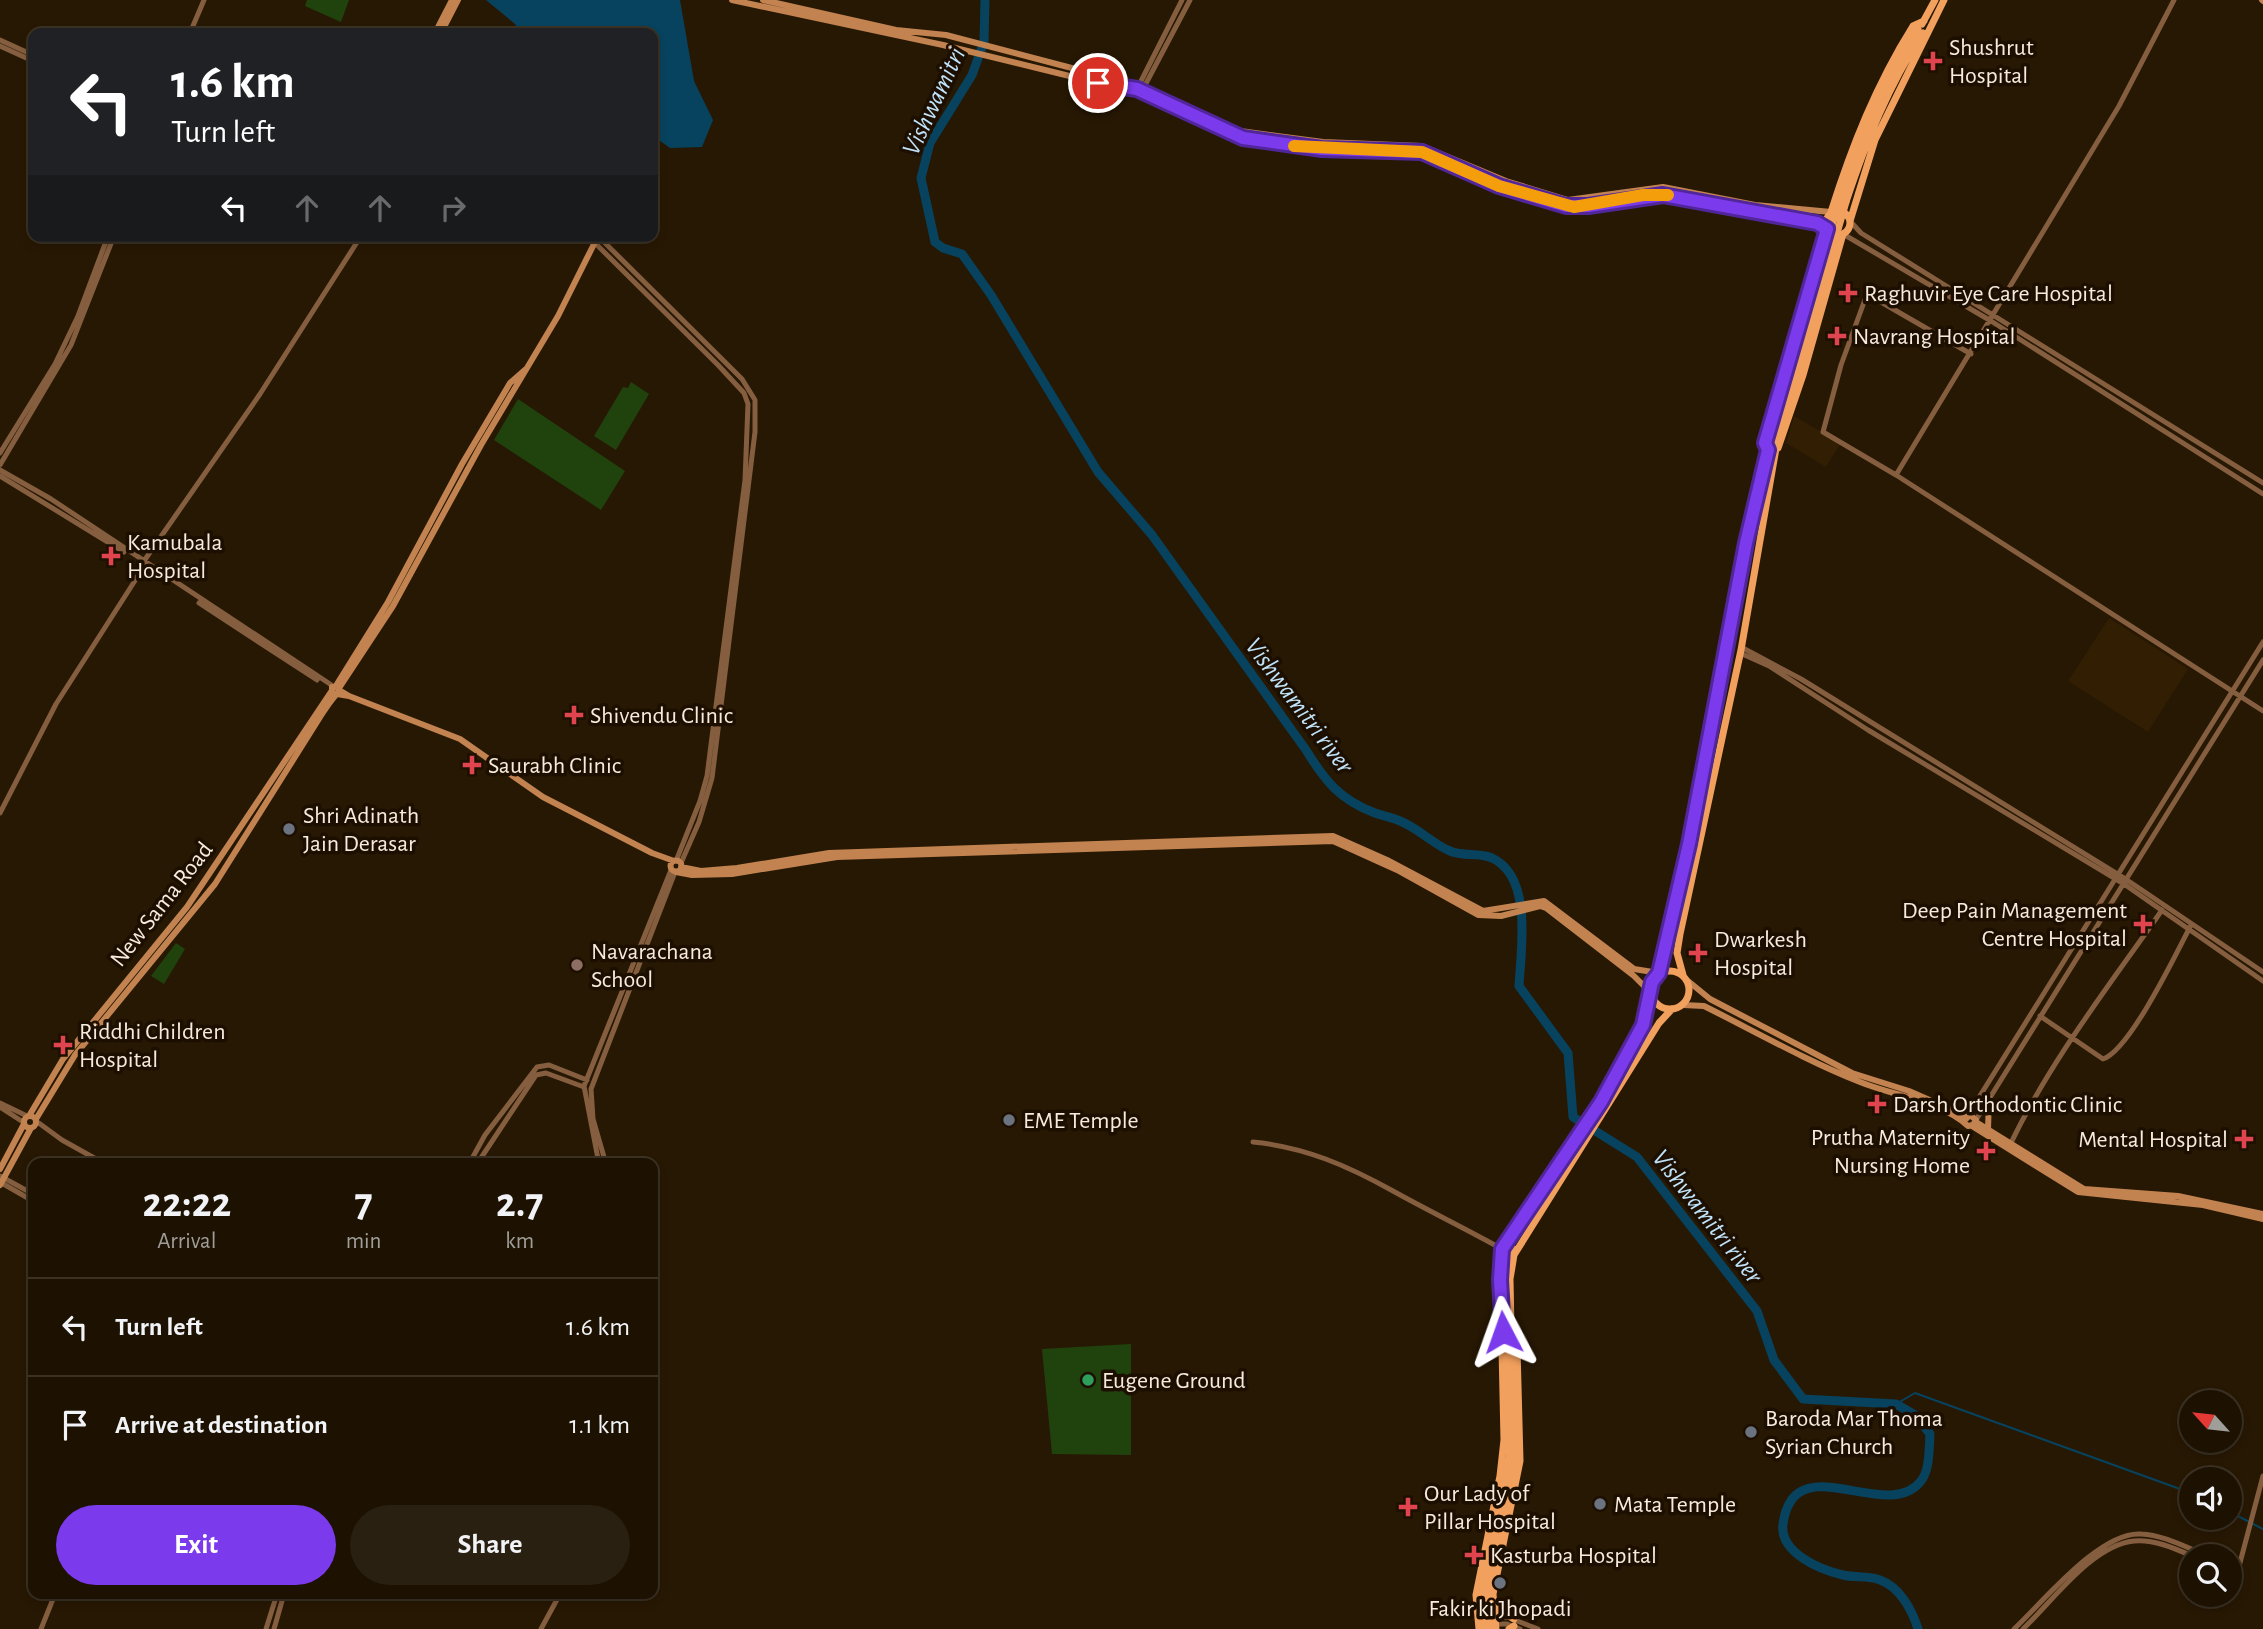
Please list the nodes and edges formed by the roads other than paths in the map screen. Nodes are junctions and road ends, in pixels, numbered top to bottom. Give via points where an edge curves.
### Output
1 (206, 0) edge
2 (452, 0) edge
3 (457, 0) edge
4 (732, 0) edge
5 (763, 0) edge
6 (1182, 0) edge
7 (1190, 0) edge
8 (1935, 0) edge
9 (1944, 0) edge
10 (2174, 0) edge
11 (1933, 18) junction
12 (1924, 21) junction
13 (193, 28) edge
14 (438, 28) edge
15 (443, 28) edge
16 (1921, 32) junction
17 (0, 40) edge
18 (0, 46) edge
19 (28, 53) edge
20 (28, 59) edge
21 (1140, 90) junction
22 (1224, 129) junction
23 (1831, 212) junction
24 (1850, 221) junction
25 (1827, 229) junction
26 (1843, 234) junction
27 (106, 242) edge
28 (112, 242) edge
29 (356, 242) edge
30 (595, 242) edge
31 (601, 242) edge
32 (601, 242) edge
33 (664, 300) junction
34 (658, 306) junction
35 (1995, 315) junction
36 (1991, 321) junction
37 (1970, 354) junction
38 (1772, 451) junction
39 (0, 453) edge
40 (0, 467) edge
41 (0, 475) edge
42 (1896, 475) junction
43 (2263, 483) edge
44 (2263, 494) edge
45 (144, 563) junction
46 (2263, 642) edge
47 (1741, 650) junction
48 (2263, 660) edge
49 (335, 689) junction
50 (2230, 693) junction
51 (2239, 698) junction
52 (2263, 712) edge
53 (0, 813) edge
54 (676, 866) junction
55 (2117, 878) junction
56 (2125, 882) junction
57 (1538, 903) junction
58 (2163, 908) junction
59 (2190, 927) junction
60 (2263, 972) edge
61 (1659, 973) junction
62 (1685, 978) junction
63 (2263, 981) edge
64 (1651, 993) junction
65 (1682, 1005) junction
66 (1672, 1009) junction
67 (2040, 1016) junction
68 (1753, 1025) junction
69 (2072, 1039) junction
70 (588, 1083) junction
71 (1989, 1097) junction
72 (0, 1105) edge
73 (1966, 1117) junction
74 (30, 1122) junction
75 (1974, 1123) junction
76 (1988, 1130) junction
77 (1253, 1142) dead end
78 (2010, 1145) junction
79 (1572, 1153) junction
80 (95, 1158) edge
81 (472, 1158) edge
82 (481, 1158) edge
83 (598, 1158) edge
84 (604, 1158) edge
85 (0, 1168) edge
86 (1, 1181) edge
87 (28, 1192) edge
88 (28, 1198) edge
89 (2263, 1216) edge
90 (1502, 1249) junction
91 (1514, 1255) junction
92 (1507, 1330) junction
93 (1508, 1345) junction
94 (2263, 1476) edge
95 (2179, 1546) edge
96 (2179, 1552) edge
97 (2242, 1554) edge
98 (53, 1599) edge
99 (275, 1599) edge
100 (283, 1599) edge
101 (558, 1599) edge
102 (1492, 1605) junction
103 (1494, 1625) edge
104 (1480, 1626) edge
105 (1514, 1626) edge
106 (41, 1629) edge
107 (266, 1629) edge
108 (274, 1629) edge
109 (541, 1629) edge
110 (1538, 1629) edge
111 (2014, 1629) edge
112 (2023, 1629) edge

1 - 13 street
2 - 14 main road
3 - 15 main road
4 - 21 main road
5 - 21 main road via 1018,52
6 - 21 street
7 - 21 street
8 - 12 main road
9 - 11 main road
10 - 35 street via 2119,106
11 - 16 main road
11 - 24 main road via 1875,140
12 - 16 main road
12 - 23 main road via 1913,26 1873,99 1854,140
16 - 38 main road, bridge via 1885,87 1848,172
17 - 19 street
18 - 20 street
21 - 22 main road
22 - 23 main road via 1323,142 1422,146 1506,181 1568,200 1663,187 1755,205
22 - 25 main road via 1265,143 1422,152 1499,186 1566,206 1663,195 1817,223
23 - 24 main road via 1844,212
23 - 25 main road
24 - 26 main road
24 - 35 street via 1861,233
25 - 26 main road
25 - 38 main road via 1765,443
26 - 36 street
26 - 38 main road via 1781,444
27 - 39 street via 55,364
28 - 40 street via 71,345
29 - 45 street via 260,394
30 - 49 main road, New Sama Road via 558,316 479,441 393,606
31 - 33 street
32 - 34 street
33 - 34 street
33 - 54 street via 742,379 755,400 756,413 712,778 703,811
34 - 54 street via 741,389 748,404 745,480 707,774
35 - 36 street
35 - 43 street
36 - 37 street
36 - 44 street
37 - 42 street
37 - 42 street via 1867,294 1823,432
38 - 47 main road
38 - 61 main road via 1746,543
40 - 45 street
41 - 45 street
42 - 50 street
45 - 49 street
45 - 53 street via 56,704
46 - 50 street
47 - 55 street via 1801,679
47 - 62 main road via 1679,933 1677,953
48 - 51 street
49 - 54 main road via 460,739 543,797
49 - 74 main road, New Sama Road via 215,884 75,1055
50 - 51 street
50 - 55 street
51 - 52 street
51 - 56 street
54 - 57 main road via 708,876 832,855 1333,841 1406,874 1472,912 1497,913
54 - 70 street
55 - 56 street
55 - 73 street
56 - 58 street
56 - 67 street
57 - 61 main road via 1546,903 1634,969
57 - 64 main road
58 - 59 street
58 - 69 street
59 - 60 street
59 - 63 street
59 - 69 street via 2170,969 2110,1057 2103,1059
61 - 62 main road via 1671,970
61 - 64 main road
62 - 65 main road via 1689,994
62 - 68 main road
64 - 66 main road via 1660,1007
64 - 79 main road via 1643,1025
65 - 66 main road
65 - 68 main road via 1704,1006
66 - 79 main road via 1608,1108
67 - 69 street
67 - 71 street
68 - 73 main road via 1863,1084
69 - 78 street
70 - 81 street via 548,1065 537,1067
70 - 82 street via 536,1075
70 - 83 street
70 - 84 street
71 - 75 street
71 - 76 main road
72 - 74 street
73 - 75 main road via 1966,1125
74 - 80 street
74 - 85 main road, New Sama Road
74 - 86 main road, New Sama Road
75 - 76 main road
75 - 89 main road via 2078,1192
76 - 78 main road
77 - 90 street via 1327,1157
78 - 89 main road via 2084,1189 2178,1196
79 - 90 main road
79 - 91 main road
86 - 87 street
86 - 88 street
90 - 91 main road via 1505,1258
90 - 92 main road via 1500,1280
91 - 92 main road
92 - 93 main road
92 - 102 main road via 1517,1348 1520,1461
92 - 104 main road via 1500,1342 1504,1440 1500,1476 1475,1594
93 - 103 main road, bridge via 1515,1455 1488,1590
93 - 104 main road, bridge via 1509,1456
94 - 97 street
95 - 111 street via 2150,1535 2121,1537 2091,1556
96 - 112 street via 2148,1541 2119,1545 2074,1578
98 - 106 street
99 - 107 street
100 - 108 street
101 - 109 street
102 - 103 main road
102 - 105 main road
103 - 104 street
103 - 105 street
105 - 110 street

